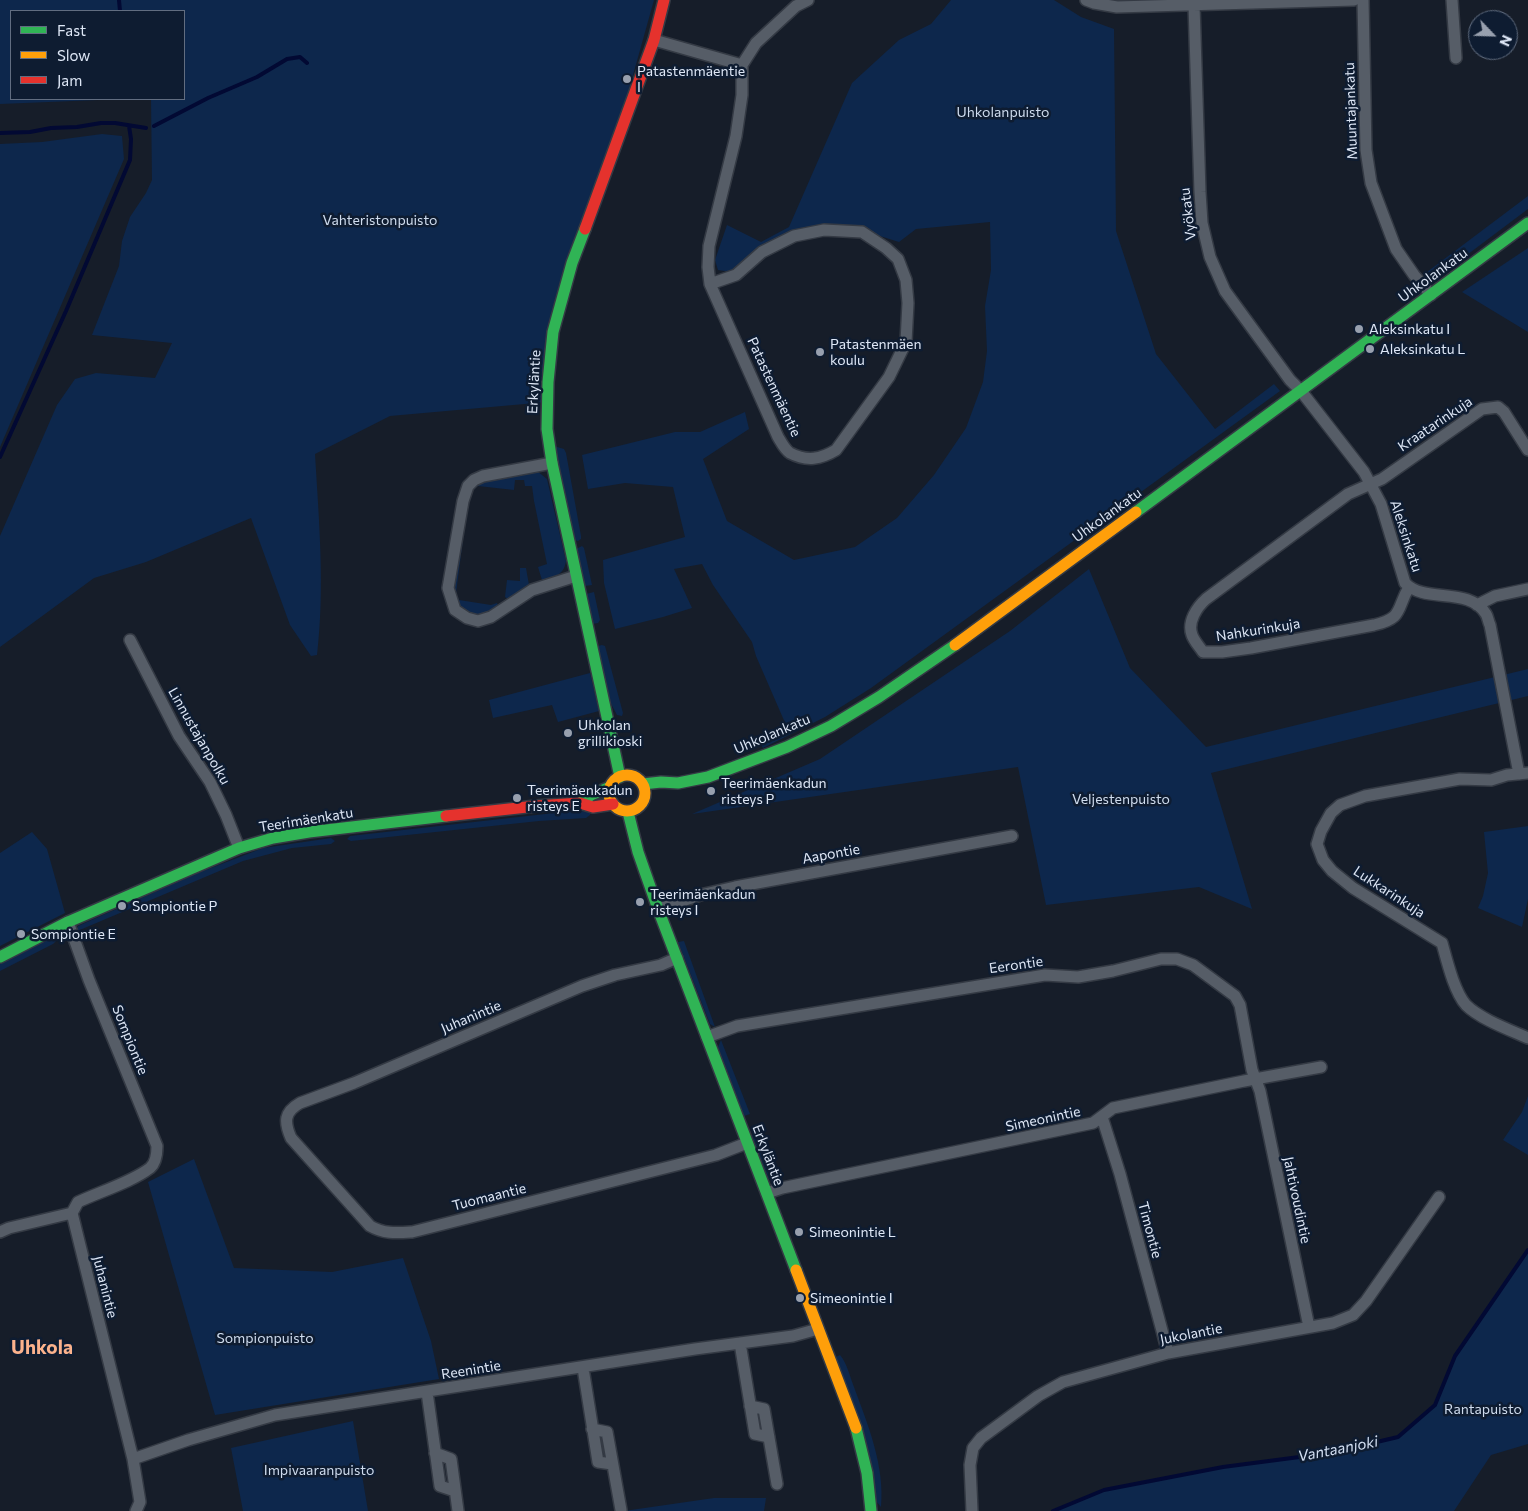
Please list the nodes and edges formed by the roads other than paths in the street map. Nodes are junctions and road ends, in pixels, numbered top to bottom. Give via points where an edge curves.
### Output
1 (664, 0) edge
2 (808, 0) edge
3 (1086, 0) edge
4 (1354, 0) edge
5 (1363, 0) edge
6 (1452, 0) edge
7 (1194, 5) junction
8 (654, 40) junction
9 (1456, 58) dead end
10 (742, 65) junction
11 (1528, 223) edge
12 (710, 284) junction
13 (1431, 295) junction
14 (1301, 391) junction
15 (1528, 450) edge
16 (552, 463) junction
17 (1371, 483) junction
18 (576, 576) junction
19 (1409, 587) junction
20 (1528, 589) edge
21 (1477, 605) junction
22 (130, 640) dead end
23 (1523, 774) edge
24 (620, 777) junction
25 (678, 783) junction
26 (643, 784) junction
27 (610, 788) junction
28 (654, 797) junction
29 (580, 803) junction
30 (613, 804) junction
31 (628, 812) junction
32 (1012, 836) dead end
33 (239, 848) junction
34 (658, 909) junction
35 (68, 922) junction
36 (0, 957) edge
37 (677, 958) junction
38 (707, 1036) junction
39 (1528, 1038) edge
40 (1321, 1067) dead end
41 (1256, 1080) junction
42 (1102, 1117) junction
43 (287, 1119) joint
44 (748, 1143) junction
45 (767, 1193) junction
46 (1439, 1197) dead end
47 (72, 1213) junction
48 (0, 1232) edge
49 (1309, 1327) junction
50 (818, 1329) junction
51 (740, 1343) junction
52 (1168, 1353) junction
53 (583, 1368) junction
54 (427, 1392) junction
55 (133, 1459) junction
56 (777, 1484) dead end
57 (620, 1510) edge
58 (136, 1511) edge
59 (458, 1511) edge
60 (871, 1511) edge
61 (972, 1511) edge

1 - 8 street, Erkyläntie
2 - 10 street via 796,6 756,43
3 - 7 street via 1117,7
4 - 7 street
5 - 13 street, Muuntajankatu via 1366,150 1371,183 1396,249
6 - 9 street
7 - 14 street, Vyökatu via 1200,192 1202,223 1210,257 1225,291
8 - 10 street
8 - 16 street, Erkyläntie via 572,263 553,332 547,429
10 - 12 street, Patastenmäentie via 742,95 736,136 709,246
11 - 13 street, Uhkolankatu
12 - 12 street, Patastenmäentie via 778,437 789,452 810,459 824,457 836,450 889,377 906,342 906,280 898,259 862,232 824,230 794,236 762,252 736,275
13 - 14 street, Uhkolankatu
14 - 17 street, Aleksinkatu
14 - 25 street, Uhkolankatu via 965,638 879,697 786,747 708,777
15 - 17 street, Kraatarinkuja via 1504,412 1498,407 1490,407 1482,409 1382,479
16 - 18 street, Erkyläntie
16 - 18 street via 483,476 468,486 448,588 455,610 478,621 491,617 532,590
17 - 19 street, Aleksinkatu via 1381,504 1403,578
17 - 19 street, Nahkurinkuja via 1348,494 1200,604 1191,622 1192,634 1203,652 1222,652 1374,625 1396,616
18 - 24 street, Erkyläntie
19 - 21 street, Aleksinkatu
20 - 21 street via 1496,596
21 - 23 street via 1486,614 1490,625
22 - 33 street, Linnustajanpolku via 179,736 210,782
23 - 39 street, Lukkarinkuja via 1491,780 1460,778 1364,796 1340,805 1331,813 1317,844 1322,860 1353,888 1442,943 1458,992 1466,1005
24 - 26 street via 634,776
24 - 27 street
25 - 26 street, Uhkolankatu
25 - 28 street, Uhkolankatu
26 - 28 street
27 - 29 street, Teerimäenkatu
27 - 30 street
28 - 31 street
29 - 30 street, Teerimäenkatu via 593,807
29 - 33 street, Teerimäenkatu via 310,832
30 - 31 street
31 - 34 street, Erkyläntie
32 - 34 street, Aapontie via 735,887
33 - 35 street, Teerimäenkatu
34 - 37 street, Erkyläntie
35 - 36 street, Teerimäenkatu
35 - 47 street, Sompiontie via 157,1146 157,1154 150,1167 78,1202
37 - 38 street, Erkyläntie
37 - 43 street, Juhanintie via 582,986 354,1084 300,1103 293,1107
38 - 41 street, Eerontie via 737,1026 1045,975 1078,977 1113,971 1160,958 1193,966 1235,996 1240,1005
38 - 44 street, Erkyläntie
40 - 41 street, Simeonintie
41 - 42 street, Simeonintie via 1113,1108
41 - 49 street, Jahtivoudintie
42 - 45 street, Simeonintie via 1093,1123
42 - 52 street, Timontie
43 - 44 street, Tuomaantie via 291,1138 370,1226 388,1233 412,1232 716,1155
44 - 45 street, Erkyläntie
45 - 50 street, Erkyläntie
46 - 49 street, Jukolantie via 1353,1315 1333,1324
47 - 48 street
47 - 55 street, Juhanintie
49 - 52 street, Jukolantie
50 - 51 street, Reenintie
50 - 60 street, Erkyläntie via 864,1452
51 - 53 street, Reenintie
51 - 56 street via 750,1406 764,1409
52 - 61 street, Jukolantie via 1062,1382 981,1438 974,1448 970,1465
53 - 54 street, Reenintie
53 - 57 street via 592,1429 607,1432
54 - 55 street, Reenintie via 275,1415
54 - 59 street via 435,1453 451,1459
55 - 58 street, Juhanintie via 140,1502

